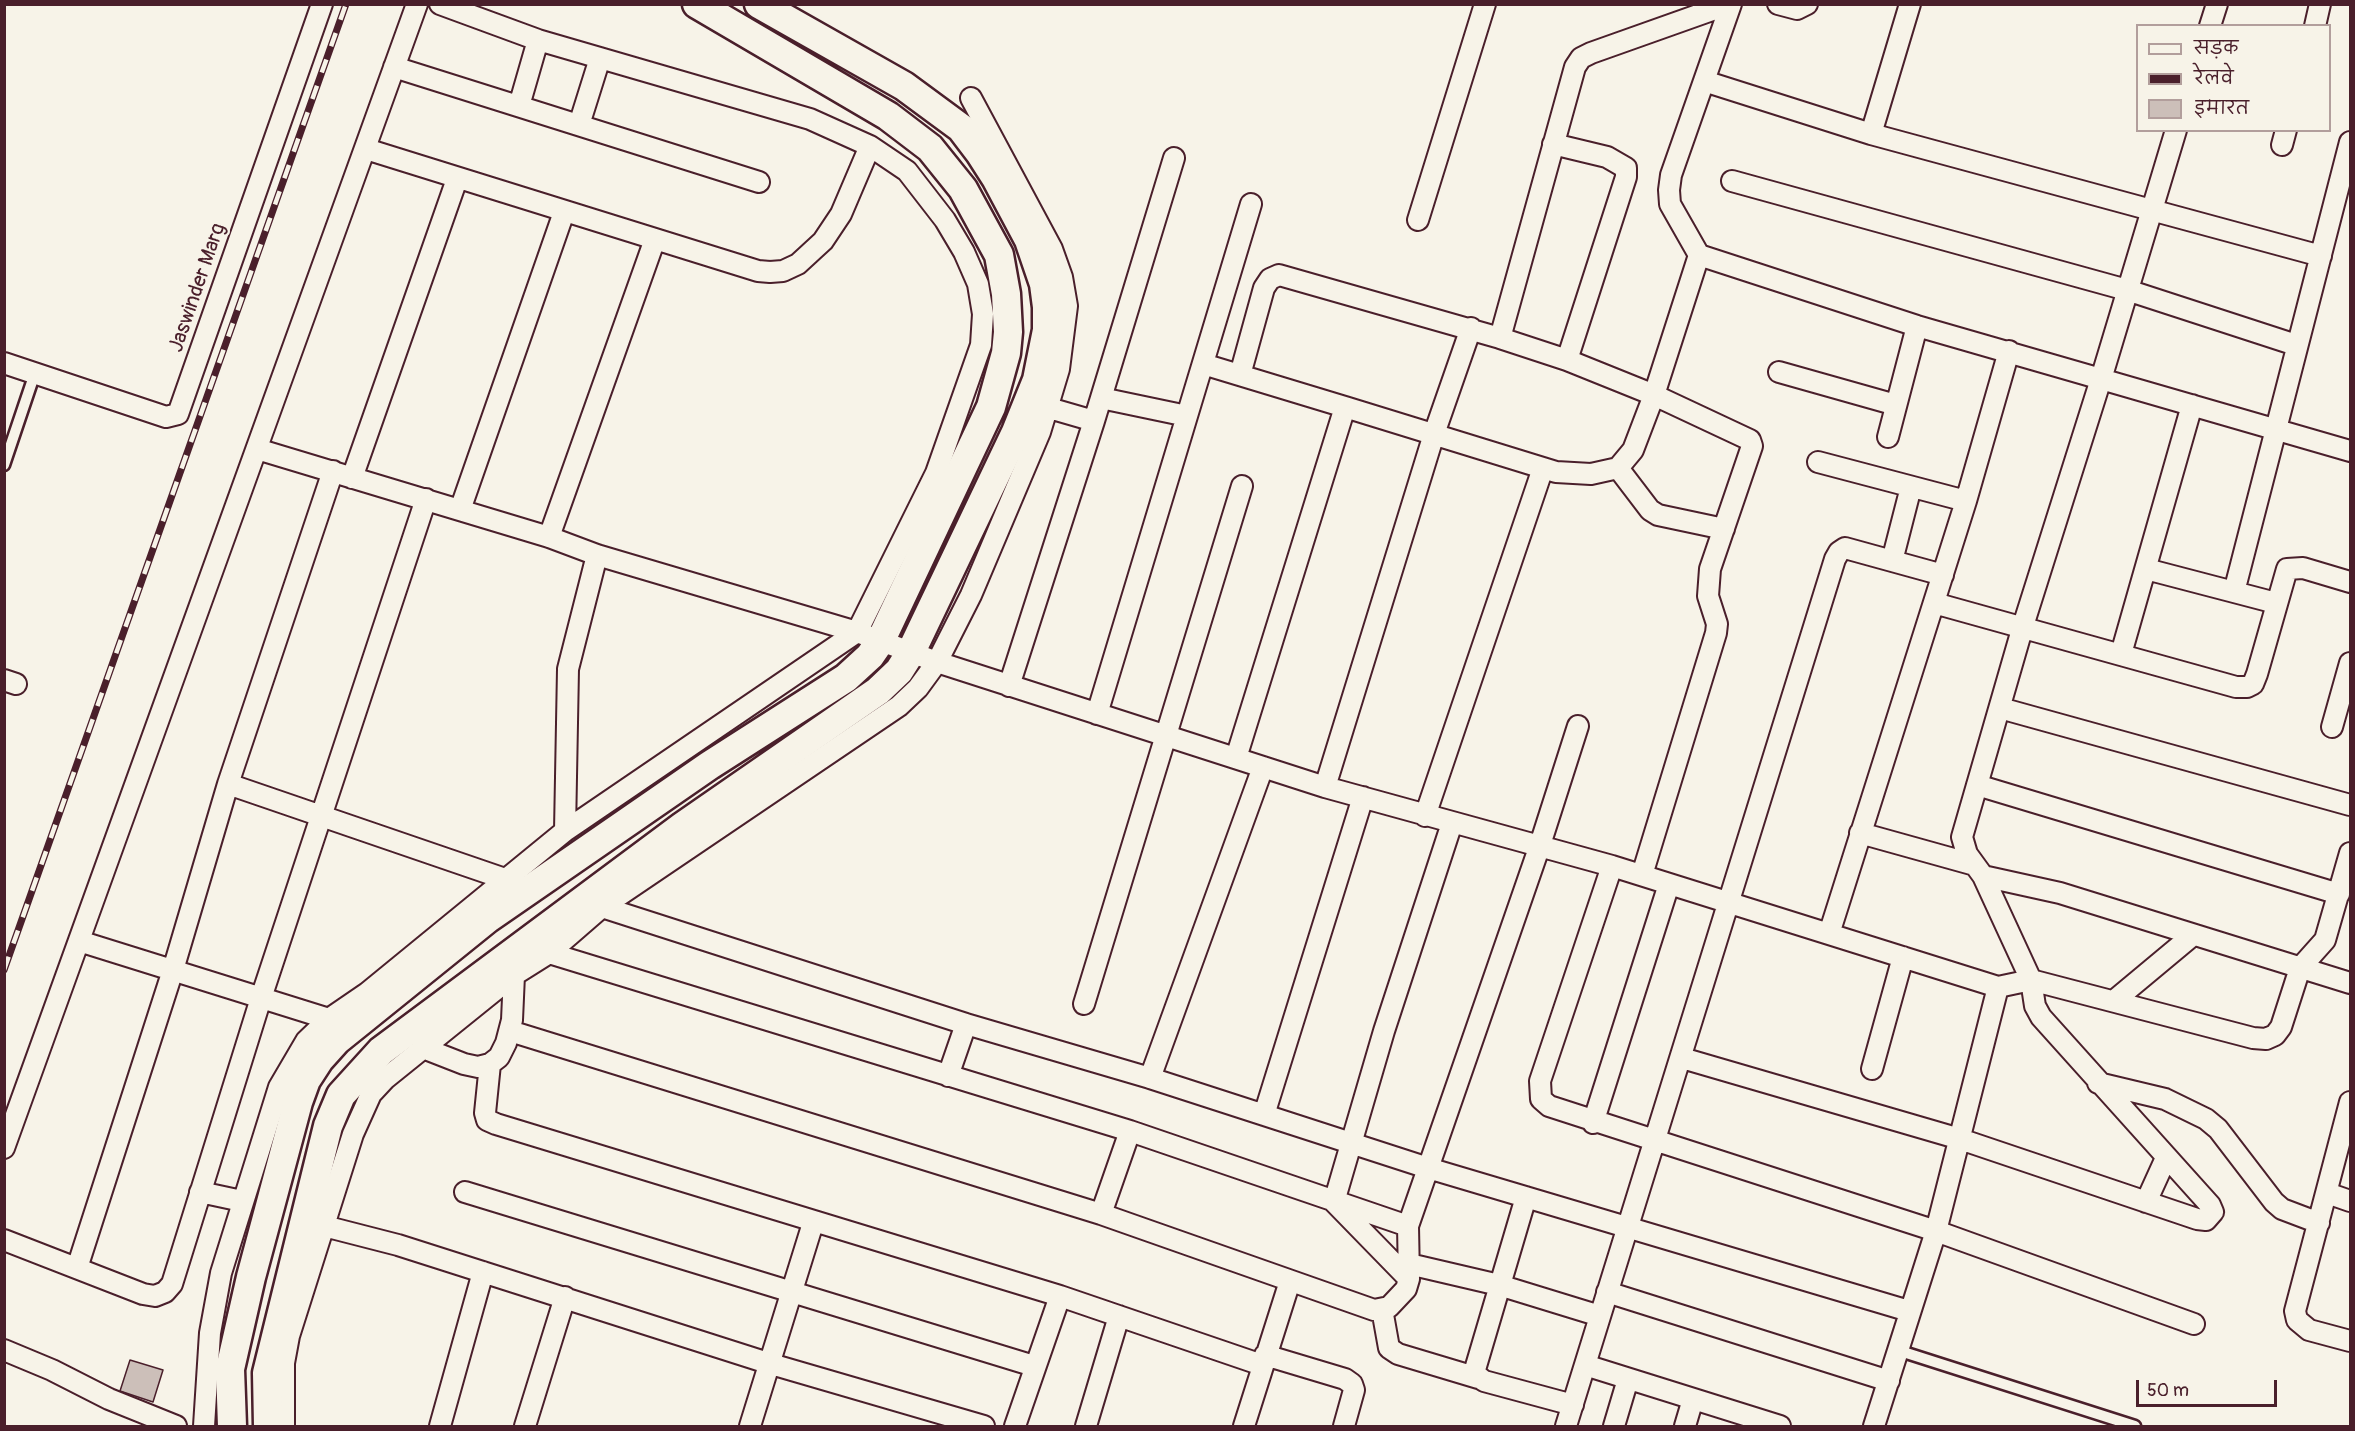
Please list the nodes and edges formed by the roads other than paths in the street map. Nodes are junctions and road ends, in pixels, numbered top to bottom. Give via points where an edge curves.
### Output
1 (322, 4) edge
2 (417, 4) edge
3 (440, 4) edge
4 (697, 4) edge
5 (759, 4) edge
6 (1485, 4) edge
7 (1730, 4) edge
8 (1778, 4) edge
9 (1807, 4) edge
10 (1910, 4) edge
11 (2217, 4) edge
12 (2320, 4) edge
13 (2211, 24) edge
14 (2315, 24) edge
15 (538, 40) junction
16 (600, 58) junction
17 (394, 67) junction
18 (1704, 81) junction
19 (971, 98) dead end
20 (519, 106) junction
21 (579, 125) junction
22 (2175, 132) edge
23 (1871, 134) junction
24 (2350, 142) edge
25 (1553, 144) junction
26 (870, 146) junction
27 (366, 149) junction
28 (1174, 158) dead end
29 (457, 179) junction
30 (1732, 181) dead end
31 (759, 182) dead end
32 (1251, 204) dead end
33 (2152, 208) junction
34 (564, 212) junction
35 (1418, 220) dead end
36 (655, 239) junction
37 (1699, 255) junction
38 (2320, 256) junction
39 (2127, 290) junction
40 (1917, 326) junction
41 (1470, 328) junction
42 (1500, 338) junction
43 (2296, 345) junction
44 (2009, 351) junction
45 (1567, 360) junction
46 (4, 363) edge
47 (1203, 364) junction
48 (1779, 372) dead end
49 (34, 373) junction
50 (1240, 375) junction
51 (2101, 379) junction
52 (1654, 395) junction
53 (1101, 398) junction
54 (1896, 405) junction
55 (2192, 405) junction
56 (1345, 407) junction
57 (1049, 408) junction
58 (1187, 416) junction
59 (1094, 421) junction
60 (2278, 430) junction
61 (1434, 434) junction
62 (1888, 437) dead end
63 (257, 449) junction
64 (2350, 451) edge
65 (1818, 462) dead end
66 (4, 465) edge
67 (1543, 468) junction
68 (1618, 468) junction
69 (333, 471) junction
70 (352, 478) junction
71 (1242, 486) dead end
72 (1911, 487) junction
73 (426, 499) junction
74 (1966, 501) junction
75 (460, 510) junction
76 (1724, 529) junction
77 (549, 537) junction
78 (597, 555) junction
79 (1892, 561) junction
80 (2146, 569) junction
81 (1943, 575) junction
82 (2350, 582) edge
83 (2234, 592) junction
84 (1934, 603) junction
85 (2276, 603) junction
86 (2023, 626) junction
87 (869, 636) junction
88 (2121, 654) junction
89 (924, 657) junction
90 (2350, 663) edge
91 (1009, 686) junction
92 (2000, 708) junction
93 (1097, 714) junction
94 (1578, 726) dead end
95 (2332, 727) dead end
96 (1167, 736) junction
97 (1236, 758) junction
98 (1263, 767) junction
99 (228, 784) junction
100 (1977, 784) junction
101 (1325, 786) junction
102 (1363, 797) junction
103 (2350, 805) edge
104 (321, 815) junction
105 (1425, 816) junction
106 (1452, 823) junction
107 (565, 831) junction
108 (1860, 833) junction
109 (1539, 848) junction
110 (2350, 853) edge
111 (1612, 866) junction
112 (1979, 871) junction
113 (1642, 875) junction
114 (508, 880) junction
115 (1668, 884) junction
116 (2339, 894) junction
117 (1729, 903) junction
118 (602, 907) junction
119 (1829, 934) junction
120 (2193, 935) junction
121 (80, 941) junction
122 (549, 953) junction
123 (1903, 957) junction
124 (2300, 968) junction
125 (173, 970) junction
126 (514, 975) junction
127 (2031, 980) junction
128 (2350, 983) edge
129 (1998, 987) junction
130 (261, 998) junction
131 (2115, 1000) junction
132 (1084, 1004) dead end
133 (329, 1019) junction
134 (966, 1024) junction
135 (510, 1031) junction
136 (423, 1048) junction
137 (1682, 1058) junction
138 (490, 1064) junction
139 (1872, 1069) dead end
140 (948, 1076) junction
141 (1150, 1078) junction
142 (2098, 1083) junction
143 (2350, 1102) edge
144 (1263, 1115) junction
145 (1593, 1123) junction
146 (1130, 1131) junction
147 (1960, 1139) junction
148 (1653, 1141) junction
149 (1352, 1143) junction
150 (4, 1148) edge
151 (2166, 1158) junction
152 (1428, 1167) junction
153 (200, 1192) junction
154 (465, 1192) dead end
155 (2327, 1193) junction
156 (1526, 1197) junction
157 (2350, 1201) edge
158 (243, 1202) junction
159 (1334, 1202) junction
160 (2146, 1202) junction
161 (1101, 1214) junction
162 (813, 1223) junction
163 (2319, 1223) junction
164 (324, 1226) junction
165 (1408, 1226) junction
166 (1629, 1226) junction
167 (1936, 1231) junction
168 (4, 1240) edge
169 (77, 1268) junction
170 (483, 1272) junction
171 (1409, 1272) junction
172 (1290, 1281) junction
173 (1499, 1285) junction
174 (1606, 1292) junction
175 (793, 1294) junction
176 (1060, 1296) junction
177 (564, 1297) junction
178 (1382, 1308) junction
179 (1909, 1311) junction
180 (1119, 1316) junction
181 (1600, 1316) junction
182 (2194, 1324) dead end
183 (2350, 1341) edge
184 (4, 1350) edge
185 (1898, 1350) junction
186 (1264, 1360) junction
187 (771, 1364) junction
188 (1585, 1365) junction
189 (1034, 1366) junction
190 (1478, 1378) junction
191 (1628, 1379) junction
192 (1889, 1381) junction
193 (1693, 1399) junction
194 (1573, 1405) junction
195 (1756, 1423) edge
196 (176, 1426) edge
197 (204, 1426) edge
198 (232, 1426) edge
199 (268, 1426) edge
200 (284, 1426) edge
201 (440, 1426) edge
202 (525, 1426) edge
203 (750, 1426) edge
204 (984, 1426) edge
205 (1015, 1426) edge
206 (1086, 1426) edge
207 (1244, 1426) edge
208 (1344, 1426) edge
209 (1566, 1426) edge
210 (1614, 1426) edge
211 (1684, 1426) edge
212 (1780, 1426) edge
213 (1874, 1426) edge
214 (2135, 1426) edge

1 - 49 street, Jaswinder Marg via 178,414 166,417
2 - 17 street
3 - 15 street
4 - 87 street via 888,116 930,148 963,189 999,255 1008,332 991,407
5 - 89 street via 904,86 961,128 996,178 1029,240 1044,284 1047,330 1037,380
6 - 35 street
7 - 18 street
7 - 25 street via 1581,58 1571,77
8 - 9 street via 1797,9
10 - 23 street
11 - 13 street
12 - 14 street
15 - 16 street
15 - 20 street
16 - 21 street
16 - 26 street via 810,119
17 - 20 street
17 - 27 street
18 - 23 street
18 - 37 street via 1669,190 1670,204
19 - 57 street via 1052,249 1062,278 1067,306 1065,332
20 - 21 street
21 - 31 street
22 - 33 street
23 - 33 street
24 - 38 street
25 - 42 street
25 - 45 street via 1607,157 1626,168
26 - 36 street via 832,229 798,264 783,271 758,271
26 - 87 street via 907,171 945,220 978,284 983,314 981,345 936,473
27 - 29 street
27 - 63 street
28 - 53 street
29 - 34 street
29 - 70 street
30 - 39 street
32 - 47 street
33 - 38 street
33 - 39 street
34 - 36 street
34 - 75 street
36 - 77 street
37 - 40 street
37 - 52 street
38 - 43 street
39 - 43 street
39 - 51 street
40 - 44 street
40 - 54 street
41 - 42 street
41 - 50 street via 1279,275 1264,288
41 - 61 street
42 - 45 street
43 - 60 street
44 - 51 street
44 - 74 street
45 - 52 street
46 - 49 street, Jaswinder Marg
47 - 50 street
47 - 58 street
48 - 54 street
49 - 66 lane
50 - 56 street
51 - 55 street
51 - 86 street
52 - 68 street via 1633,450
52 - 76 street via 1750,440 1750,455
53 - 58 street
53 - 59 street
54 - 62 street
55 - 60 street
55 - 80 street
56 - 61 street
56 - 97 street
57 - 59 street
57 - 89 street via 971,595
58 - 93 street
59 - 91 street
60 - 64 street
60 - 83 street
61 - 67 street
61 - 101 street
63 - 69 street
63 - 121 street
65 - 72 street
67 - 68 street via 1571,475
67 - 105 street
68 - 76 street via 1658,515
69 - 70 street
69 - 99 street
70 - 73 street
71 - 96 street
72 - 74 street
72 - 79 street
73 - 75 street
73 - 104 street
74 - 81 street
75 - 77 street
76 - 113 street via 1708,582 1716,633
77 - 78 street
78 - 87 street
78 - 107 street via 568,669
79 - 81 street
79 - 117 street via 1845,548 1835,559
80 - 83 street
80 - 88 street
81 - 84 street
82 - 85 street via 2304,568 2287,569
83 - 85 street
84 - 86 street
84 - 108 street
85 - 88 street via 2257,675 2247,687
86 - 88 street
86 - 92 street
87 - 89 street
87 - 107 street
87 - 198 street via 870,656 846,678 710,765 487,919 337,1040 319,1060 297,1102 251,1277 230,1370
89 - 91 street
89 - 118 street via 918,688 899,706
89 - 199 street via 898,671 878,691 683,826 381,1051 358,1074 341,1095 328,1126 267,1372
90 - 95 street
91 - 93 street
92 - 100 street
92 - 103 street
93 - 96 street
94 - 109 street
96 - 97 street
96 - 132 street
97 - 98 street
98 - 101 street
98 - 141 street
99 - 104 street
99 - 125 street
100 - 112 street via 1962,837 1967,854
100 - 116 street
101 - 102 street
102 - 105 street
102 - 144 street
104 - 114 street
104 - 130 street
105 - 106 street
106 - 109 street
106 - 149 street via 1384,1030
107 - 114 street
108 - 112 street
108 - 119 street
109 - 111 street
109 - 152 street
110 - 116 street
111 - 113 street
111 - 145 street via 1540,1082 1541,1099 1549,1106
112 - 120 street
112 - 127 street
113 - 115 street
114 - 133 street
115 - 117 street
115 - 145 street
116 - 124 street via 2325,940
117 - 119 street
117 - 137 street
118 - 122 street
118 - 134 street
119 - 123 street
120 - 124 street
120 - 131 street
121 - 125 street
121 - 150 street
122 - 126 street
122 - 140 street
123 - 129 street
123 - 139 street
124 - 128 street
124 - 131 street via 2281,1027 2266,1039
125 - 130 street
125 - 169 street
126 - 135 street
126 - 136 street
127 - 129 street
127 - 131 street
127 - 142 street via 2041,1017
129 - 147 street
130 - 133 street
130 - 153 street
133 - 158 street via 306,1041 279,1088
134 - 140 street
134 - 141 street
135 - 138 street via 499,1057
135 - 161 street
136 - 138 street via 464,1064
136 - 164 street via 371,1094 353,1134
137 - 147 street
137 - 148 street
138 - 162 street via 485,1113 487,1120 495,1124
140 - 146 street
141 - 144 street
142 - 151 street
142 - 163 street via 2165,1099 2206,1119 2274,1202 2296,1216
143 - 155 street
144 - 149 street
145 - 148 street
146 - 159 street
146 - 161 street
147 - 160 street
147 - 167 street
148 - 166 street
148 - 167 street
149 - 152 street
149 - 159 street
151 - 160 street
151 - 160 street via 2213,1212 2206,1220 2197,1219
152 - 156 street
152 - 165 street
153 - 158 street
153 - 169 street via 172,1284 165,1292 155,1296 143,1294
154 - 175 street
155 - 157 street
155 - 163 street
156 - 166 street
156 - 173 street
158 - 197 street via 221,1273 210,1333
159 - 165 street
159 - 171 street
161 - 172 street
162 - 175 street
162 - 176 street
163 - 183 street via 2295,1311 2297,1320 2309,1330
164 - 170 street
164 - 200 street via 289,1336 284,1363
165 - 171 street
166 - 174 street
166 - 179 street
167 - 179 street
167 - 182 street
168 - 169 street
170 - 177 street
170 - 201 street
171 - 173 street
171 - 178 street via 1398,1300
172 - 178 street via 1374,1310
172 - 186 street
173 - 181 street
173 - 190 street via 1476,1364 1474,1373
174 - 181 street
174 - 192 street
175 - 187 street
175 - 189 street
176 - 180 street
176 - 189 street
177 - 187 street
177 - 202 street
178 - 190 street via 1389,1348
179 - 185 street
180 - 186 street
180 - 206 street
181 - 188 street
184 - 196 street via 109,1400
185 - 192 street
185 - 214 lane
186 - 207 street
186 - 208 street via 1352,1384 1354,1390
187 - 203 street
187 - 204 street
188 - 191 street
188 - 194 street
189 - 205 street
190 - 194 street
191 - 193 street
191 - 210 street
192 - 213 street
193 - 195 street
193 - 211 street
194 - 209 street
195 - 212 street

